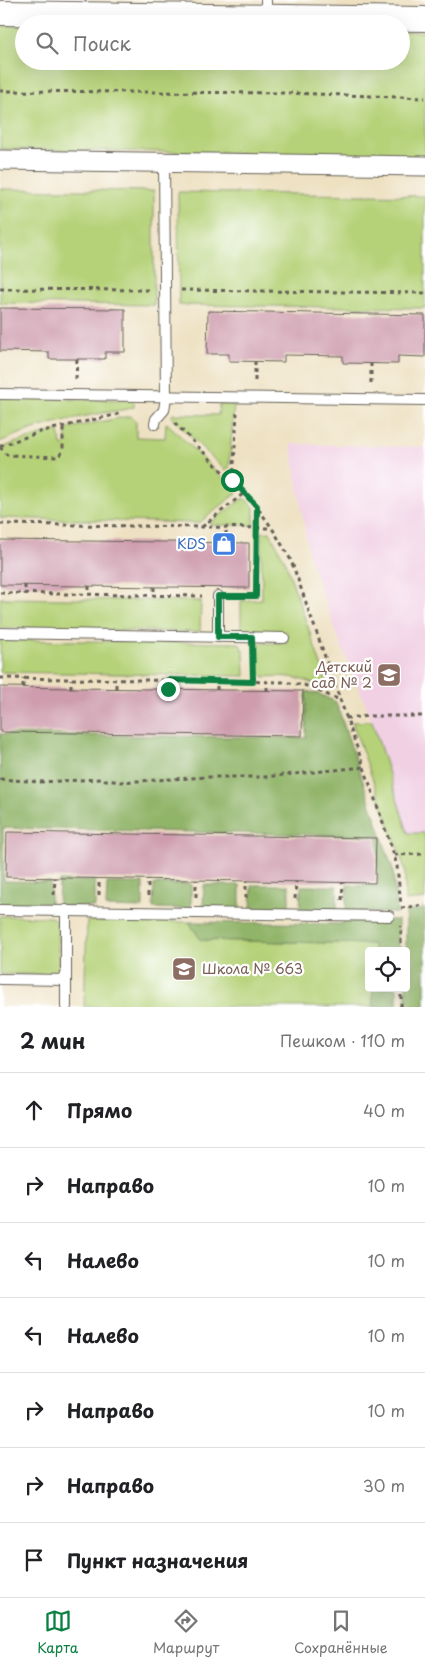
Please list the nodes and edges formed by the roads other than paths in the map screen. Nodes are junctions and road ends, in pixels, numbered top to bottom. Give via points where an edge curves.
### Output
1 (266, 8) edge
2 (0, 13) edge
3 (367, 15) edge
4 (410, 18) edge
5 (425, 19) edge
6 (0, 160) edge
7 (164, 162) junction
8 (425, 166) edge
9 (0, 394) edge
10 (166, 397) junction
11 (425, 400) edge
12 (155, 424) dead end
13 (218, 596) road end
14 (0, 633) edge
15 (218, 637) junction
16 (284, 638) dead end
17 (0, 910) edge
18 (66, 910) junction
19 (389, 916) dead end
20 (0, 979) edge
21 (66, 980) junction
22 (66, 1007) edge

1 - 2 street
1 - 3 street
4 - 5 street
6 - 7 street
7 - 8 street
7 - 10 lane
9 - 10 lane
10 - 11 lane
10 - 12 lane via 164,410
13 - 15 lane
14 - 15 lane
15 - 16 lane
17 - 18 lane
18 - 19 lane
18 - 21 lane
20 - 21 lane
21 - 22 lane

